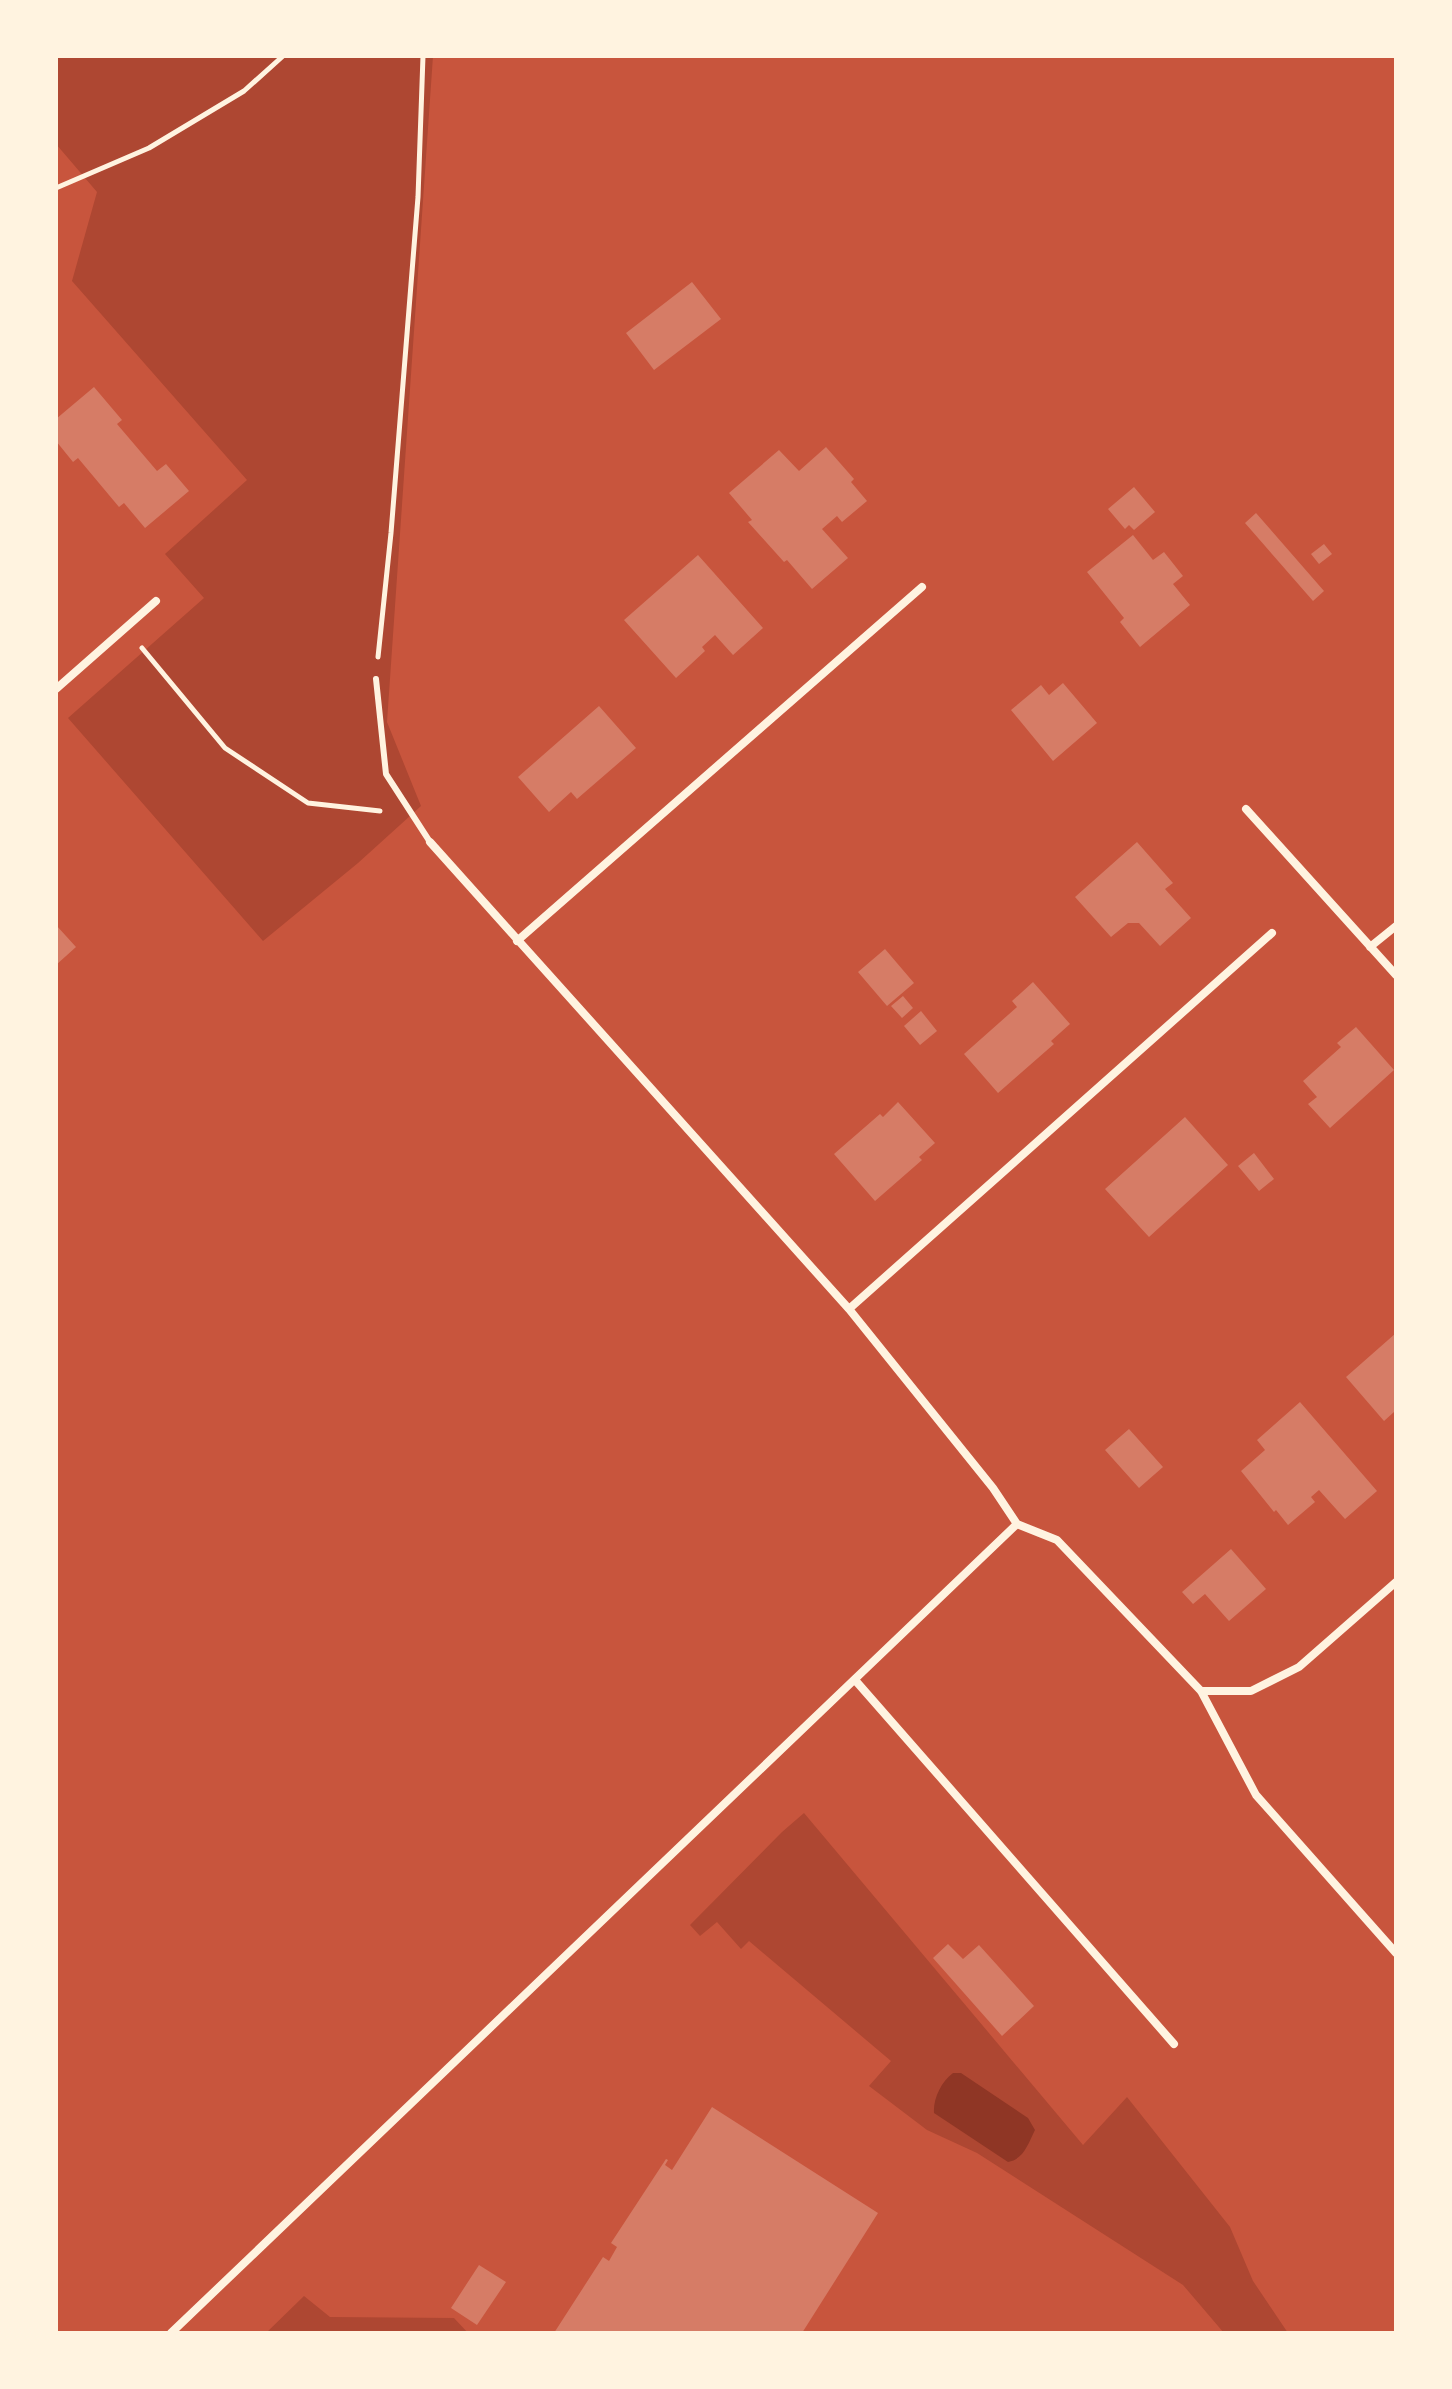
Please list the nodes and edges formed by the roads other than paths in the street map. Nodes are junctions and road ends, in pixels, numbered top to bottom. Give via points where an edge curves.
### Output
1 (922, 587) dead end
2 (156, 601) dead end
3 (376, 679) road end
4 (56, 689) edge
5 (1246, 809) dead end
6 (430, 842) joint
7 (1396, 926) edge
8 (1272, 933) dead end
9 (517, 941) junction
10 (1370, 947) junction
11 (1396, 975) edge
12 (849, 1309) junction
13 (1017, 1524) junction
14 (1396, 1582) edge
15 (855, 1680) junction
16 (1201, 1691) junction
17 (1396, 1953) edge
18 (1174, 2044) dead end
19 (171, 2333) edge

1 - 9 street
2 - 4 street
3 - 6 lane via 386,774
5 - 10 street
6 - 9 street
7 - 10 street
8 - 12 street
9 - 12 street
10 - 11 street
12 - 13 street
13 - 15 street
13 - 16 street via 1057,1540
14 - 16 street via 1299,1667 1251,1691
15 - 18 street
15 - 19 street
16 - 17 street via 1256,1795

